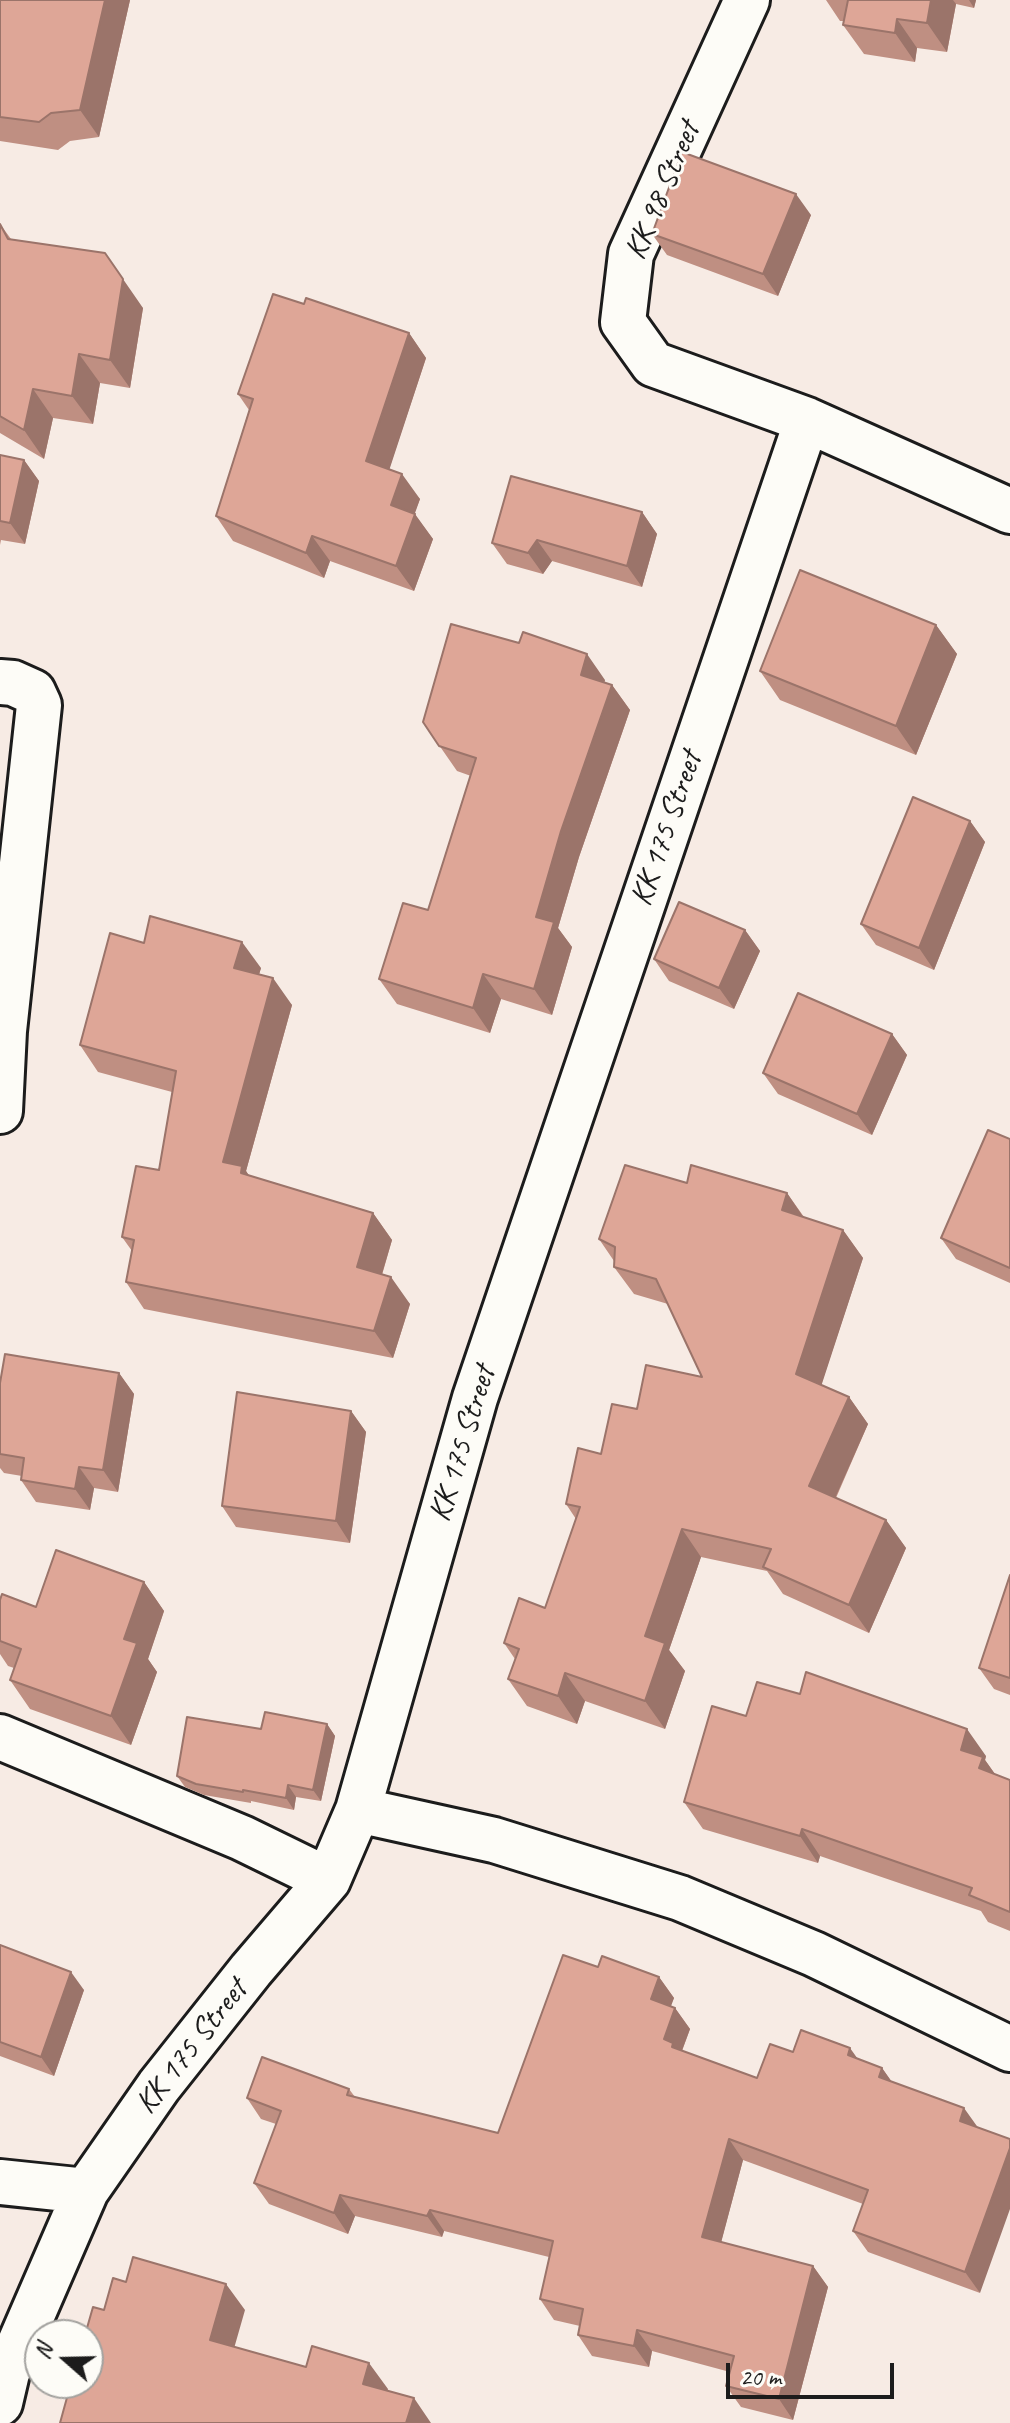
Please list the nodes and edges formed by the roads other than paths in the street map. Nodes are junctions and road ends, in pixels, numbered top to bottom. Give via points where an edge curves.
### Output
1 (747, 0) edge
2 (807, 420) junction
3 (1010, 511) edge
4 (0, 682) edge
5 (0, 1111) edge
6 (0, 1737) edge
7 (358, 1810) junction
8 (328, 1880) junction
9 (1010, 2049) edge
10 (0, 2182) edge
11 (86, 2191) junction
12 (0, 2403) edge

1 - 2 street, KK 98 Street via 631,254 623,322 653,364
2 - 3 street, KK 98 Street
2 - 7 street, KK 175 Street via 475,1398
4 - 5 street via 33,692 39,705
6 - 8 street via 242,1838
7 - 8 street, KK 175 Street
7 - 9 street via 494,1840 680,1898 814,1954
8 - 11 street, KK 175 Street via 159,2086
10 - 11 street
11 - 12 street, KK 175 Street via 7,2373

